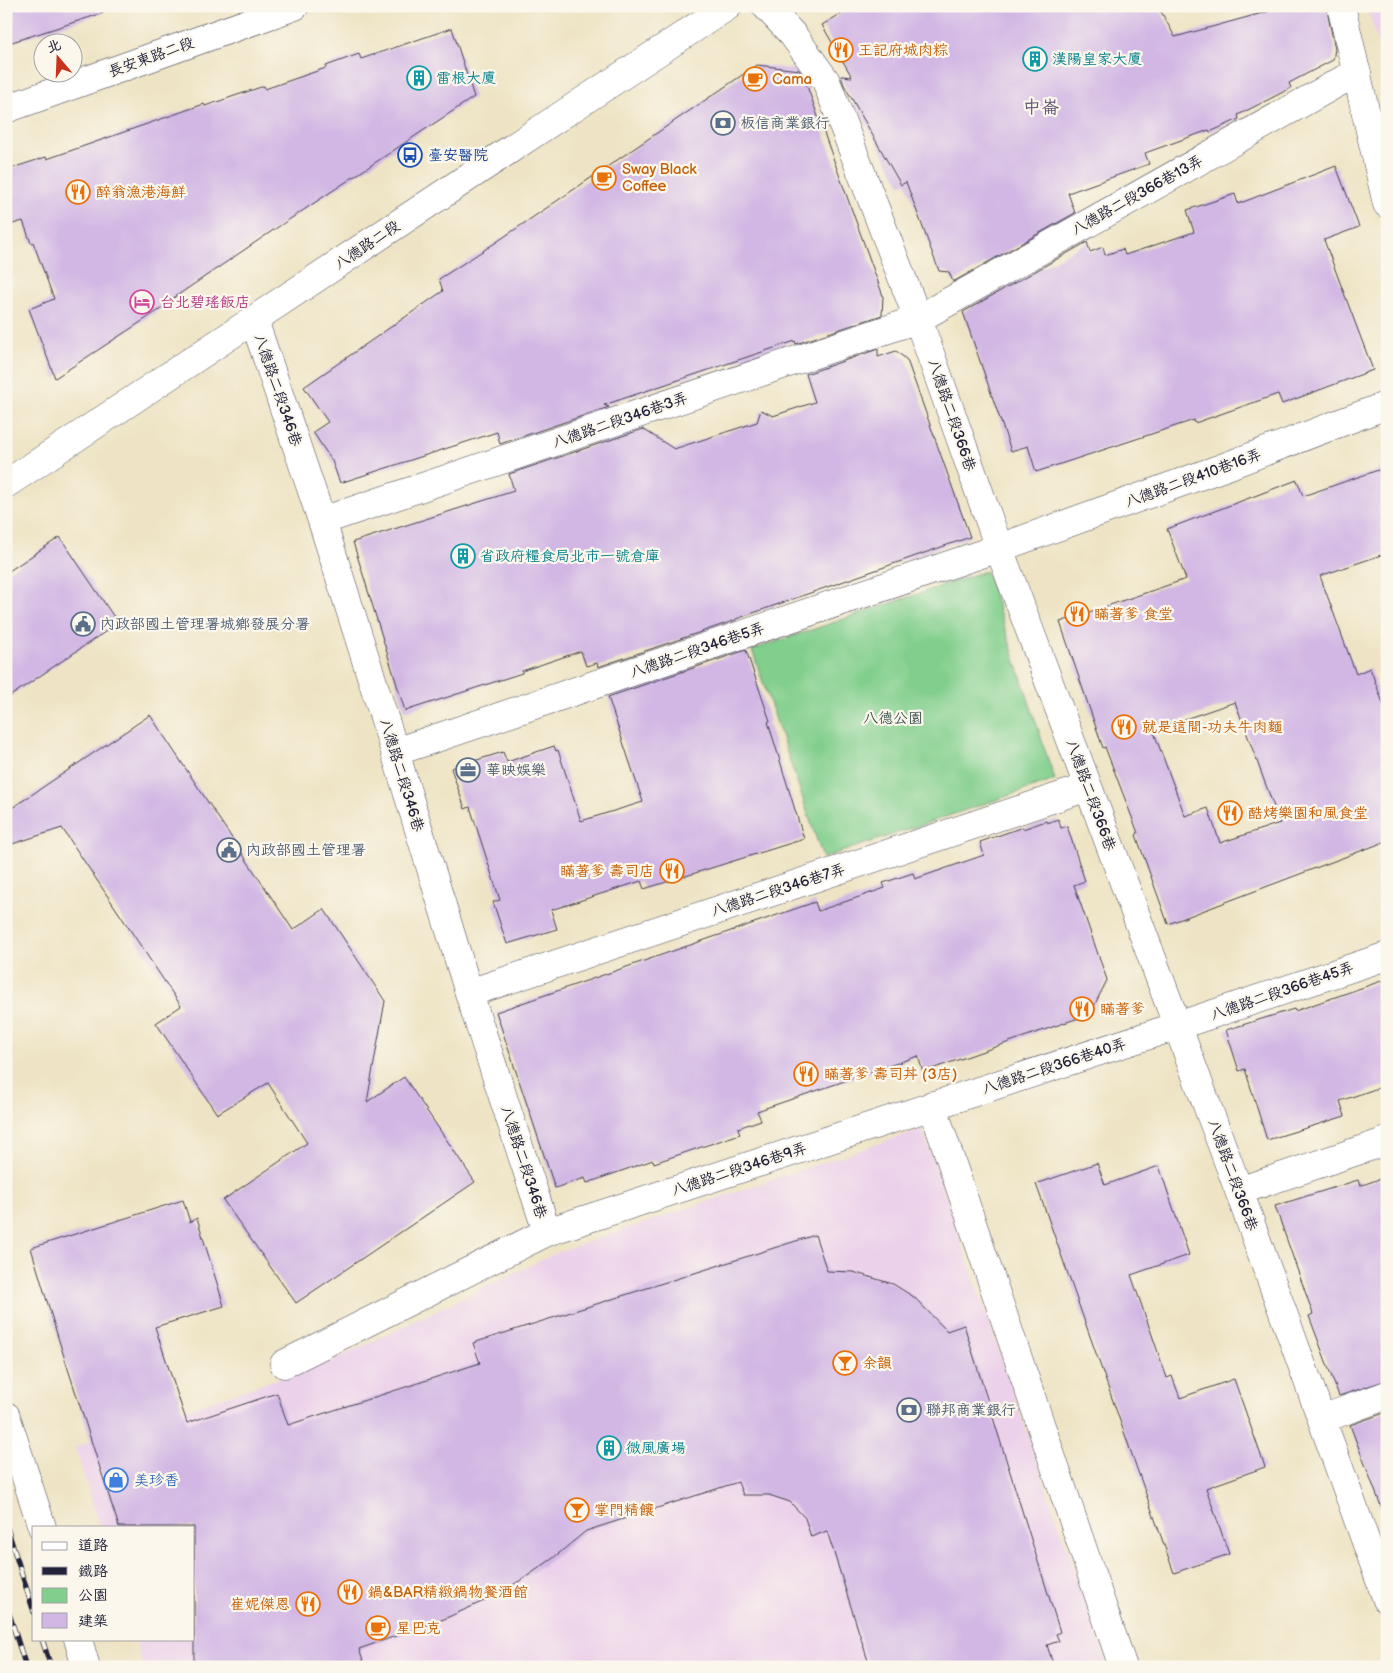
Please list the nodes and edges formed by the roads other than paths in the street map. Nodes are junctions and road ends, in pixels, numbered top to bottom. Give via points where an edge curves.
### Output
1 (295, 6) edge
2 (728, 6) edge
3 (766, 6) edge
4 (1341, 6) edge
5 (1357, 72) junction
6 (6, 108) edge
7 (1387, 204) edge
8 (918, 319) junction
9 (254, 320) junction
10 (1387, 405) edge
11 (6, 484) edge
12 (322, 521) junction
13 (1000, 548) junction
14 (395, 752) junction
15 (1088, 787) junction
16 (1387, 956) edge
17 (469, 993) junction
18 (1177, 1026) junction
19 (932, 1105) junction
20 (1387, 1142) edge
21 (1239, 1191) junction
22 (546, 1232) junction
23 (284, 1364) dead end
24 (1387, 1395) edge
25 (6, 1416) edge
26 (1322, 1419) junction
27 (42, 1526) edge
28 (1387, 1600) edge
29 (78, 1640) edge
30 (86, 1667) edge
31 (1124, 1667) edge

1 - 6 street, 長安東路二段
2 - 9 street, 八德路二段
3 - 8 street, 八德路二段366巷 via 793,35 826,80
4 - 5 street
5 - 7 street
5 - 8 street, 八德路二段366巷13弄
8 - 12 street, 八德路二段346巷3弄
8 - 13 street, 八德路二段366巷
9 - 11 street, 八德路二段
9 - 12 street, 八德路二段346巷
10 - 13 street, 八德路二段410巷16弄
12 - 14 street, 八德路二段346巷
13 - 14 street, 八德路二段346巷5弄
13 - 15 street, 八德路二段366巷
14 - 17 street, 八德路二段346巷
15 - 17 street, 八德路二段346巷7弄
15 - 18 street, 八德路二段366巷
16 - 18 street, 八德路二段366巷45弄
17 - 22 street, 八德路二段346巷
18 - 19 street, 八德路二段366巷40弄
18 - 21 street, 八德路二段366巷
19 - 22 street, 八德路二段346巷9弄
19 - 31 street
20 - 21 street
21 - 26 street, 八德路二段366巷
22 - 23 street, 八德路二段346巷9弄
24 - 26 street
25 - 27 street
26 - 28 street, 八德路二段366巷
29 - 30 street

